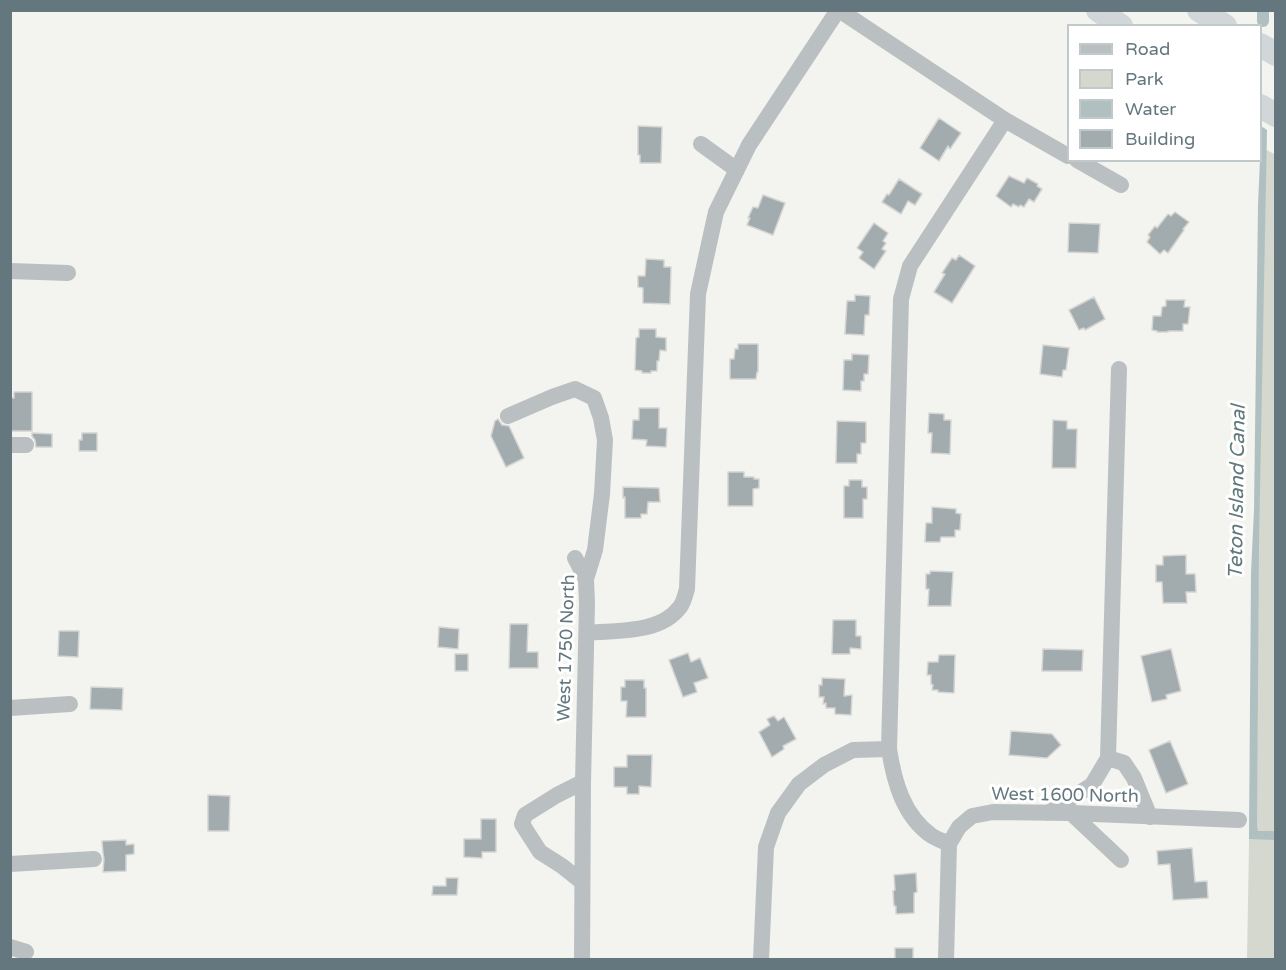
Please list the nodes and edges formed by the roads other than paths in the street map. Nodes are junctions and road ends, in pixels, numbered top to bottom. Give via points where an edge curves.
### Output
1 (839, 10) edge
2 (1098, 10) edge
3 (1199, 10) edge
4 (1118, 24) edge
5 (1222, 24) edge
6 (1262, 46) edge
7 (1275, 54) edge
8 (1262, 107) edge
9 (1275, 115) edge
10 (1005, 120) junction
11 (701, 144) dead end
12 (1067, 155) edge
13 (1081, 162) edge
14 (737, 170) junction
15 (1121, 185) dead end
16 (10, 271) edge
17 (68, 273) dead end
18 (1119, 369) dead end
19 (508, 416) dead end
20 (575, 558) dead end
21 (586, 579) junction
22 (586, 633) junction
23 (70, 704) dead end
24 (10, 708) edge
25 (889, 749) junction
26 (1108, 758) junction
27 (583, 782) junction
28 (1048, 813) junction
29 (1071, 813) junction
30 (1150, 817) junction
31 (1239, 820) dead end
32 (948, 844) junction
33 (94, 859) dead end
34 (1121, 860) dead end
35 (10, 864) edge
36 (582, 882) junction
37 (582, 960) edge
38 (761, 960) edge
39 (946, 960) edge

1 - 10 street
1 - 14 street via 749,145
2 - 4 highway
3 - 5 highway
6 - 7 highway
8 - 9 highway
10 - 12 street
10 - 25 street via 910,266 901,299
11 - 14 street
13 - 15 street
14 - 22 street via 716,212 698,294 687,589 681,606 667,620 647,628
16 - 17 street
18 - 26 street
19 - 21 street, West 1750 North via 575,389 594,398 605,440 595,550
20 - 21 street
21 - 22 street, West 1750 North
22 - 27 street, West 1750 North
23 - 24 street
25 - 32 street via 900,796 915,820
25 - 38 street via 853,750 824,765 799,784 778,813 766,847
26 - 28 street via 1092,785
26 - 30 street via 1124,763
27 - 36 street, West 1750 North
27 - 36 street via 525,815 522,824 540,852
28 - 29 street, West 1600 North
28 - 32 street, West 1600 North via 993,812 972,816 958,827
29 - 30 street, West 1600 North
29 - 34 street
30 - 31 street, West 1600 North
32 - 39 street
33 - 35 street
36 - 37 street, West 1750 North

